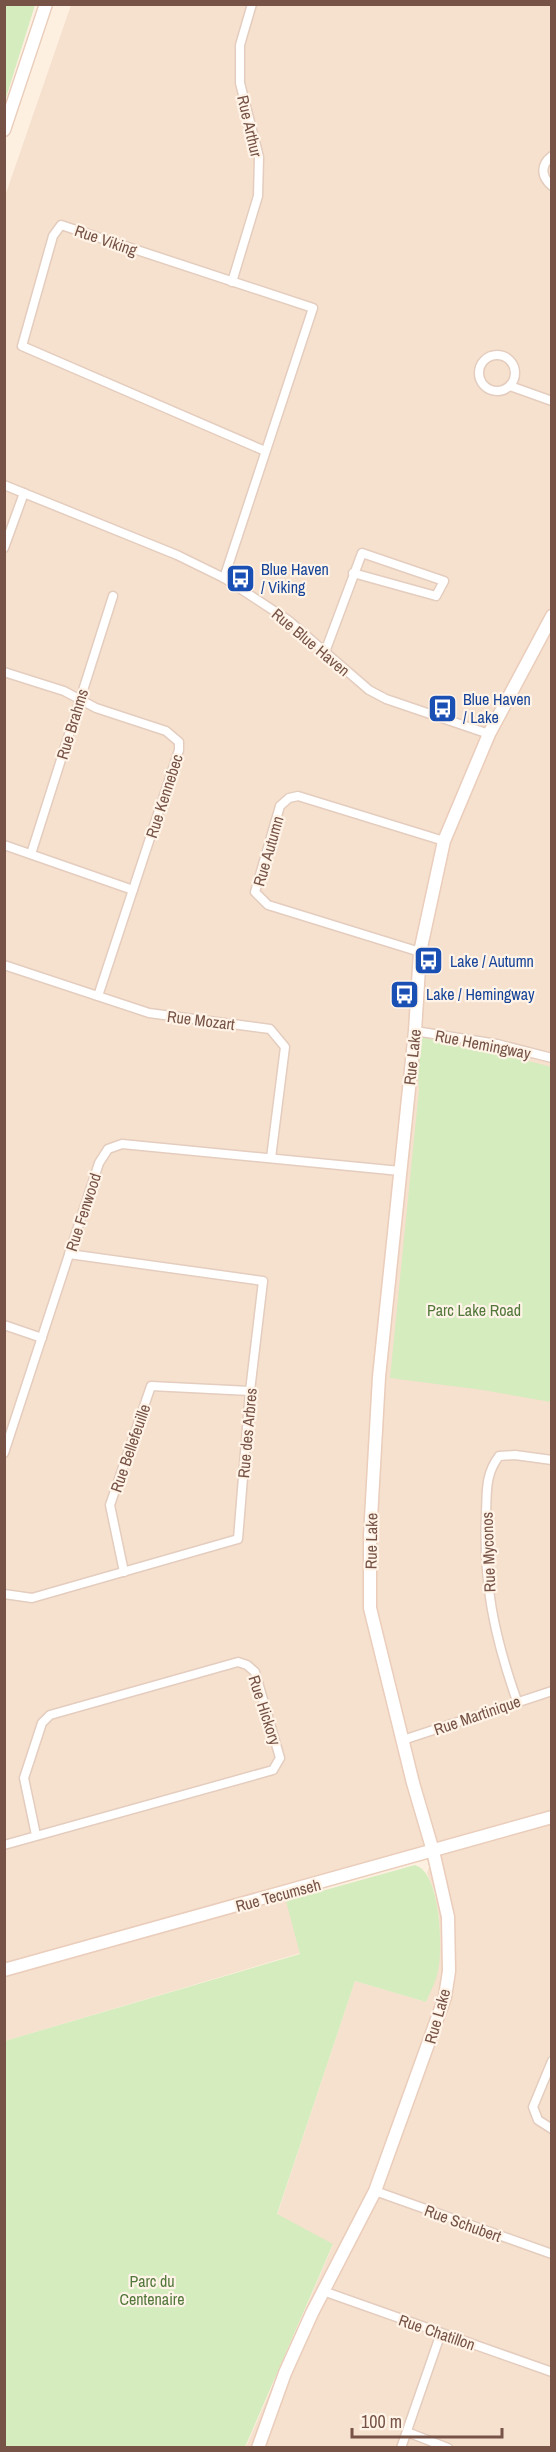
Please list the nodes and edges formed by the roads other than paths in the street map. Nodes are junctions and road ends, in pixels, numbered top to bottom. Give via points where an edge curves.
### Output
1 (46, 4) edge
2 (252, 4) edge
3 (4, 130) edge
4 (552, 156) edge
5 (552, 186) edge
6 (232, 282) junction
7 (510, 386) junction
8 (552, 401) edge
9 (264, 451) junction
10 (4, 485) edge
11 (24, 493) junction
12 (4, 548) edge
13 (353, 573) junction
14 (224, 578) junction
15 (114, 596) dead end
16 (552, 616) edge
17 (325, 652) junction
18 (4, 672) edge
19 (80, 699) junction
20 (489, 734) junction
21 (444, 841) junction
22 (4, 845) edge
23 (31, 854) junction
24 (133, 890) junction
25 (420, 952) junction
26 (4, 965) edge
27 (98, 996) junction
28 (415, 1031) junction
29 (552, 1058) edge
30 (271, 1158) junction
31 (400, 1171) junction
32 (69, 1254) junction
33 (4, 1325) edge
34 (42, 1338) junction
35 (250, 1391) junction
36 (4, 1453) edge
37 (552, 1460) edge
38 (124, 1572) junction
39 (4, 1594) edge
40 (552, 1691) edge
41 (517, 1701) junction
42 (403, 1740) junction
43 (552, 1816) edge
44 (36, 1835) junction
45 (4, 1845) edge
46 (433, 1851) junction
47 (4, 1970) edge
48 (552, 2061) edge
49 (552, 2129) edge
50 (375, 2191) junction
51 (552, 2254) edge
52 (322, 2291) junction
53 (441, 2333) junction
54 (552, 2372) edge
55 (407, 2432) junction
56 (258, 2448) edge
57 (401, 2448) edge
58 (448, 2448) edge

1 - 3 street
2 - 6 street, Rue Arthur via 240,45 240,82 259,157 258,196
4 - 5 street via 543,170
6 - 9 street, Rue Viking via 313,308
6 - 9 street, Rue Viking via 62,225 53,236 22,346
7 - 7 street via 515,375 512,363 496,355 485,359 478,375 483,386 494,391
7 - 8 street
9 - 14 street, Rue Viking
10 - 11 street, Rue Blue Haven
11 - 12 street
11 - 14 street, Rue Blue Haven
13 - 13 street via 436,596 444,581 362,553
13 - 17 street
14 - 17 street, Rue Blue Haven via 288,620
15 - 19 street, Rue Brahms
16 - 20 street, Rue Lake
17 - 20 street, Rue Blue Haven via 369,690 386,699
18 - 19 street, Rue Kennebec
19 - 23 street, Rue Brahms
19 - 24 street, Rue Kennebec via 166,731 179,742
20 - 21 street, Rue Lake
21 - 25 street, Rue Lake
21 - 25 street, Rue Autumn via 298,796 289,798 280,806 255,892 268,905
22 - 23 street
23 - 24 street
24 - 27 street, Rue Kennebec
25 - 28 street, Rue Lake
26 - 27 street, Rue Mozart
27 - 30 street, Rue Mozart via 149,1013 270,1029 285,1047
28 - 29 street, Rue Hemingway via 497,1044
28 - 31 street, Rue Lake
30 - 31 street, Rue Fenwood
30 - 32 street, Rue Fenwood via 122,1144 108,1149 99,1163
31 - 42 street, Rue Lake via 379,1377 370,1608
32 - 34 street, Rue Fenwood
32 - 35 street, Rue des Arbres via 263,1281
33 - 34 street
34 - 36 street, Rue Fenwood
35 - 38 street, Rue des Arbres via 238,1539
35 - 38 street, Rue Bellefeuille via 151,1386 110,1505
37 - 41 street, Rue Myconos via 499,1456 488,1478 487,1587 498,1643
38 - 39 street, Rue des Arbres via 32,1598
40 - 41 street, Rue Martinique
41 - 42 street, Rue Martinique
42 - 46 street, Rue Lake
43 - 46 street, Rue Tecumseh
44 - 44 street, Rue Hickory via 273,1770 280,1758 255,1672 238,1662 50,1716 42,1723 24,1778
44 - 45 street, Rue Hickory
46 - 47 street, Rue Tecumseh
46 - 50 street, Rue Lake via 448,1917 445,1997
48 - 49 street via 533,2107 538,2120
50 - 51 street, Rue Schubert
50 - 52 street, Rue Lake
52 - 53 street, Rue Chatillon
52 - 56 street, Rue Lake via 285,2373
53 - 54 street, Rue Chatillon
53 - 55 street
55 - 57 street
55 - 58 street

